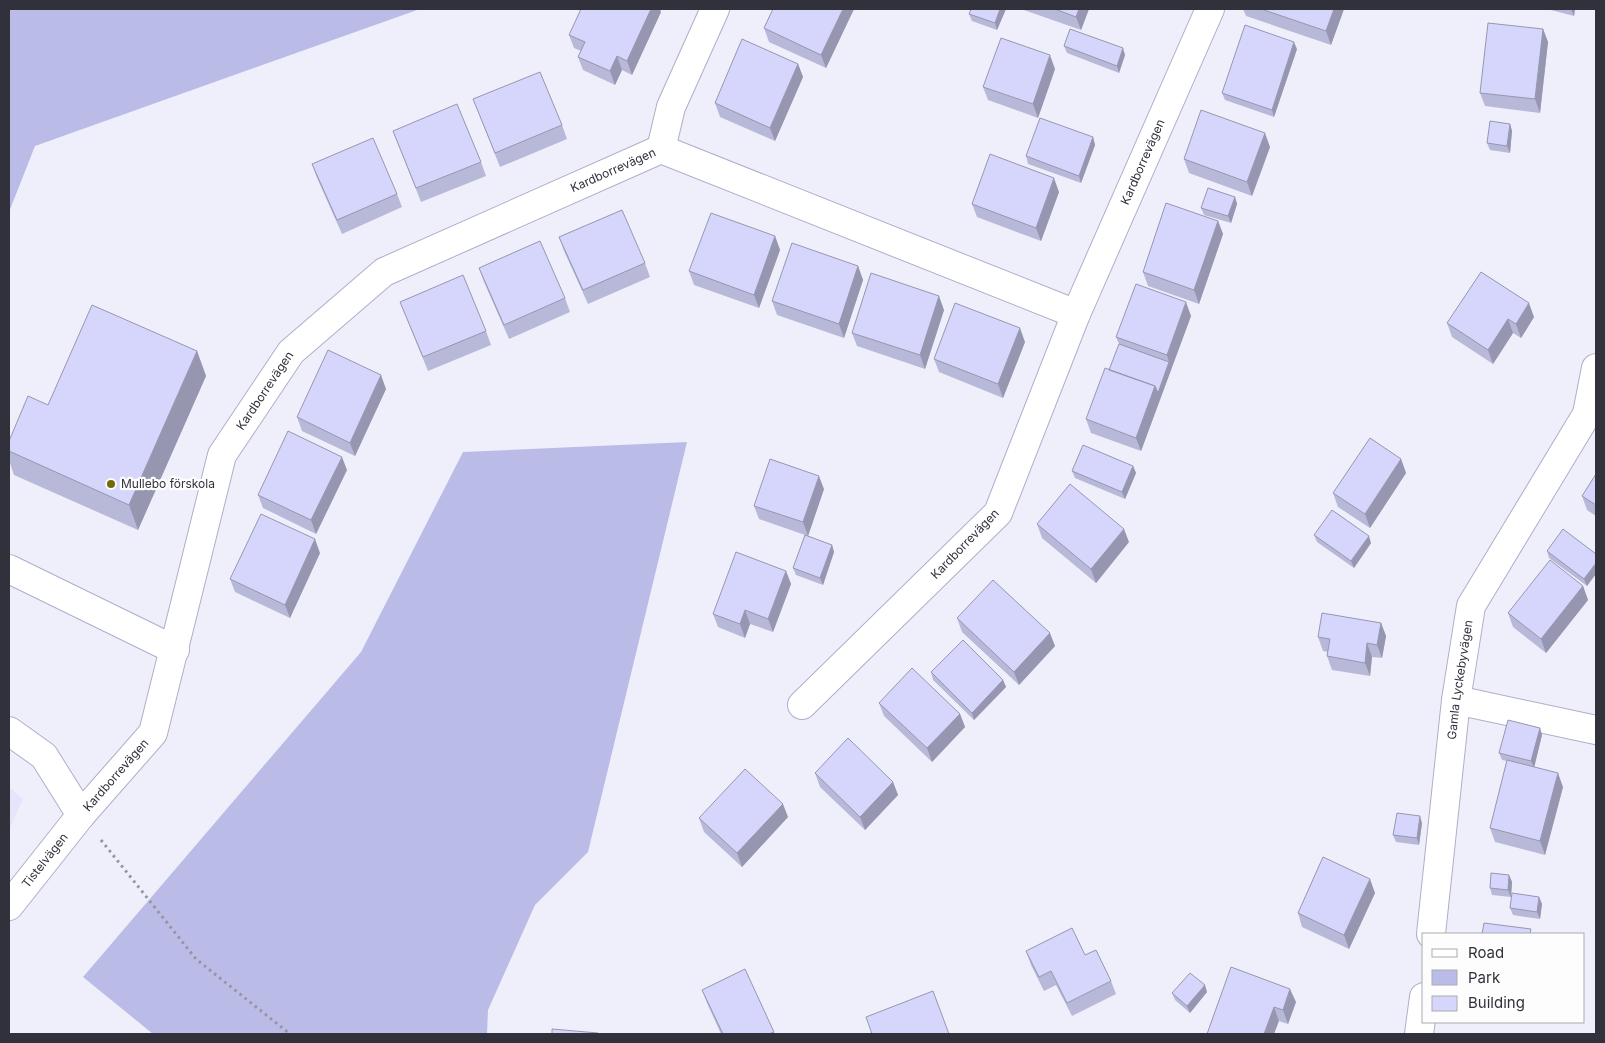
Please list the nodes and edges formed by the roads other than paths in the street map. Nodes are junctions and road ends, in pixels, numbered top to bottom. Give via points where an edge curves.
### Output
1 (715, 9) edge
2 (1210, 9) edge
3 (661, 149) junction
4 (1076, 314) junction
5 (1596, 368) edge
6 (9, 569) edge
7 (175, 650) junction
8 (1456, 700) junction
9 (802, 705) dead end
10 (1596, 730) edge
11 (9, 731) edge
12 (81, 814) junction
13 (9, 906) edge
14 (1431, 933) edge
15 (1422, 1012) edge
16 (1419, 1034) edge

1 - 3 street, Kardborrevägen via 671,107
2 - 4 street, Kardborrevägen
3 - 4 street, Kardborrevägen
3 - 7 street, Kardborrevägen via 384,272 291,352 222,455
4 - 9 street, Kardborrevägen via 998,513
5 - 8 street, Gamla Lyckebyvägen via 1587,414 1471,606
6 - 7 street
7 - 12 street, Kardborrevägen via 152,733
8 - 10 street, Gamla Lyckebyvägen
8 - 14 street, Gamla Lyckebyvägen
11 - 12 street via 44,756
12 - 13 street, Tistelvägen
15 - 16 street

